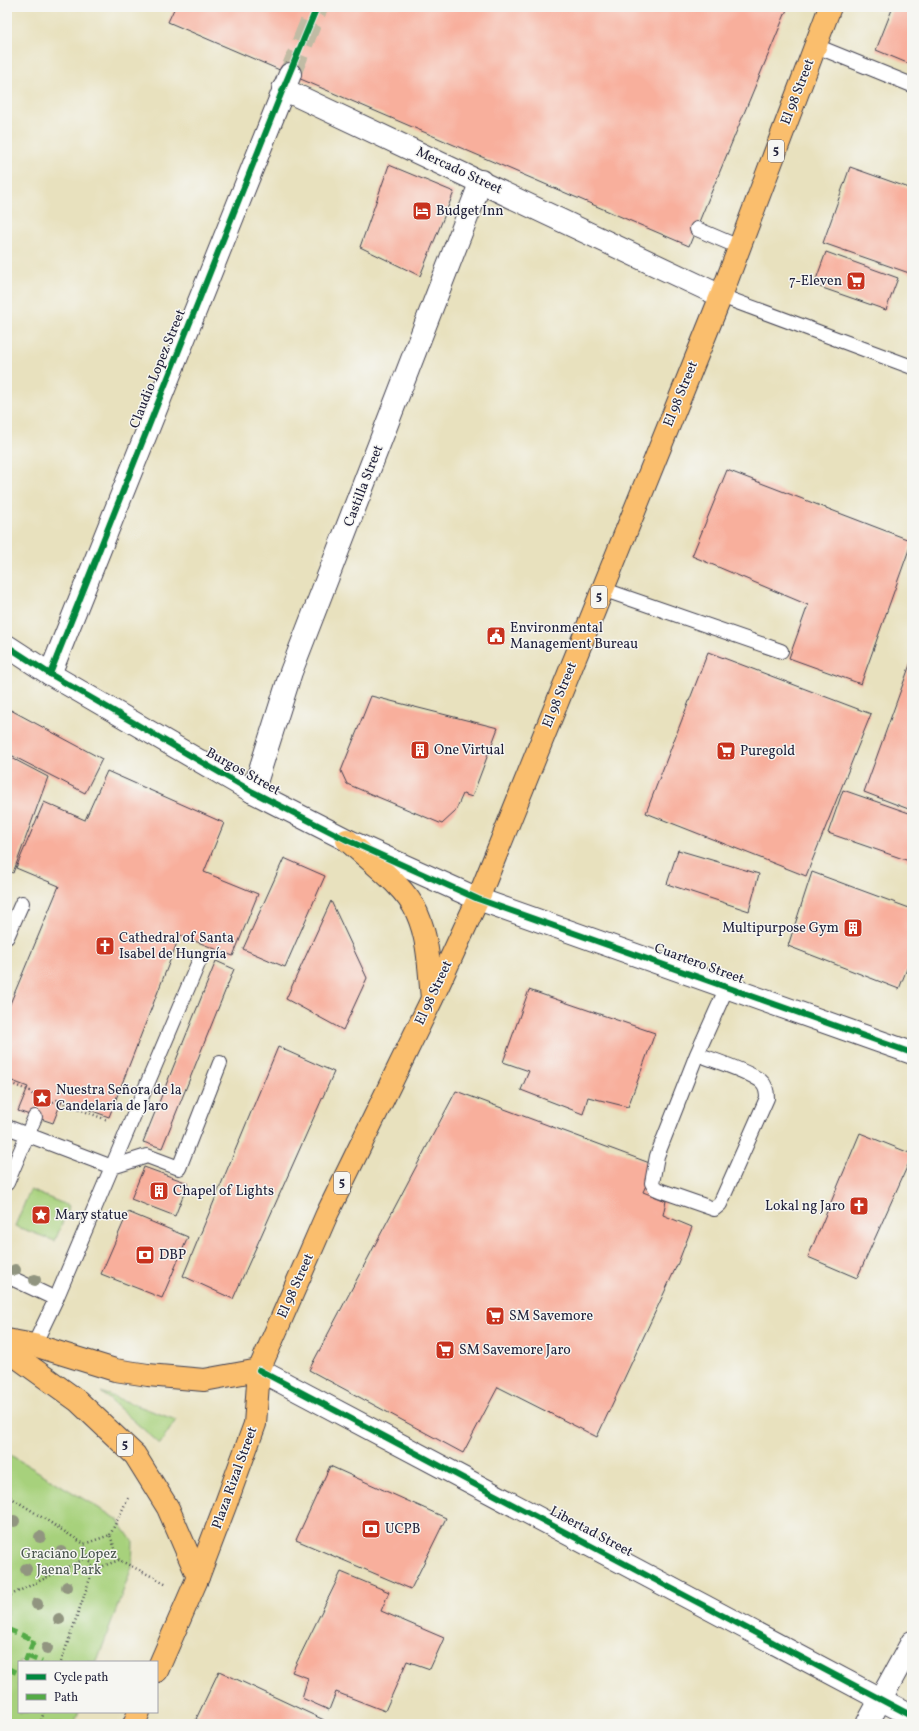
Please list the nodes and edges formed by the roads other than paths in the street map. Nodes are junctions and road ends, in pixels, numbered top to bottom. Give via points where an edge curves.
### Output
1 (830, 7) edge
2 (816, 46) junction
3 (286, 82) joint
4 (912, 85) edge
5 (481, 181) junction
6 (697, 229) dead end
7 (739, 247) junction
8 (721, 296) junction
9 (912, 367) edge
10 (602, 589) junction
11 (7, 646) edge
12 (781, 651) dead end
13 (50, 674) junction
14 (252, 792) junction
15 (347, 840) junction
16 (478, 899) junction
17 (22, 903) dead end
18 (7, 937) edge
19 (200, 958) dead end
20 (727, 987) junction
21 (432, 999) junction
22 (912, 1053) edge
23 (697, 1054) junction
24 (220, 1063) dead end
25 (35, 1117) dead end
26 (7, 1127) edge
27 (27, 1135) junction
28 (112, 1167) junction
29 (7, 1183) edge
30 (7, 1276) edge
31 (56, 1299) junction
32 (7, 1340) edge
33 (34, 1346) junction
34 (7, 1350) edge
35 (259, 1370) junction
36 (194, 1586) junction
37 (912, 1642) edge
38 (158, 1669) edge
39 (881, 1699) junction
40 (139, 1713) edge
41 (912, 1716) edge
42 (134, 1724) edge
43 (867, 1724) edge

1 - 2 main road, El 98 Street / 5
2 - 4 lane
2 - 7 main road, El 98 Street / 5
3 - 5 street, Mercado Street
3 - 13 street, Claudio Lopez Street
5 - 8 street, Mercado Street
5 - 14 street, Castilla Street via 291,672
6 - 7 lane
7 - 8 main road, El 98 Street / 5
8 - 9 lane
8 - 10 main road, El 98 Street / 5
10 - 12 lane
10 - 16 main road, El 98 Street / 5
11 - 13 street, Burgos Street
13 - 14 street, Burgos Street
14 - 15 street, Burgos Street
15 - 16 street, Burgos Street
15 - 21 main road via 399,887 417,912 426,941
16 - 20 street, Cuartero Street
16 - 21 main road, El 98 Street / 5
17 - 18 lane
19 - 28 lane
20 - 22 street, Cuartero Street
20 - 23 lane
21 - 35 main road, El 98 Street / 5 via 327,1214
23 - 23 lane via 657,1156 652,1183 655,1188 662,1191 714,1209 720,1204 767,1098 767,1090 761,1081
24 - 28 lane via 179,1168 147,1156
25 - 27 lane
26 - 27 lane
27 - 28 lane
27 - 29 lane
28 - 31 lane
30 - 31 lane
31 - 33 lane
32 - 33 main road
33 - 35 main road via 115,1370 148,1375 204,1380
34 - 36 main road, 5 via 78,1401 135,1454 168,1508
35 - 36 main road, Plaza Rizal Street / 5 via 255,1424
35 - 39 street, Libertad Street
36 - 38 main road, Plaza Rizal Street / 5
37 - 39 street
39 - 41 street, Libertad Street
39 - 43 street
40 - 42 main road

